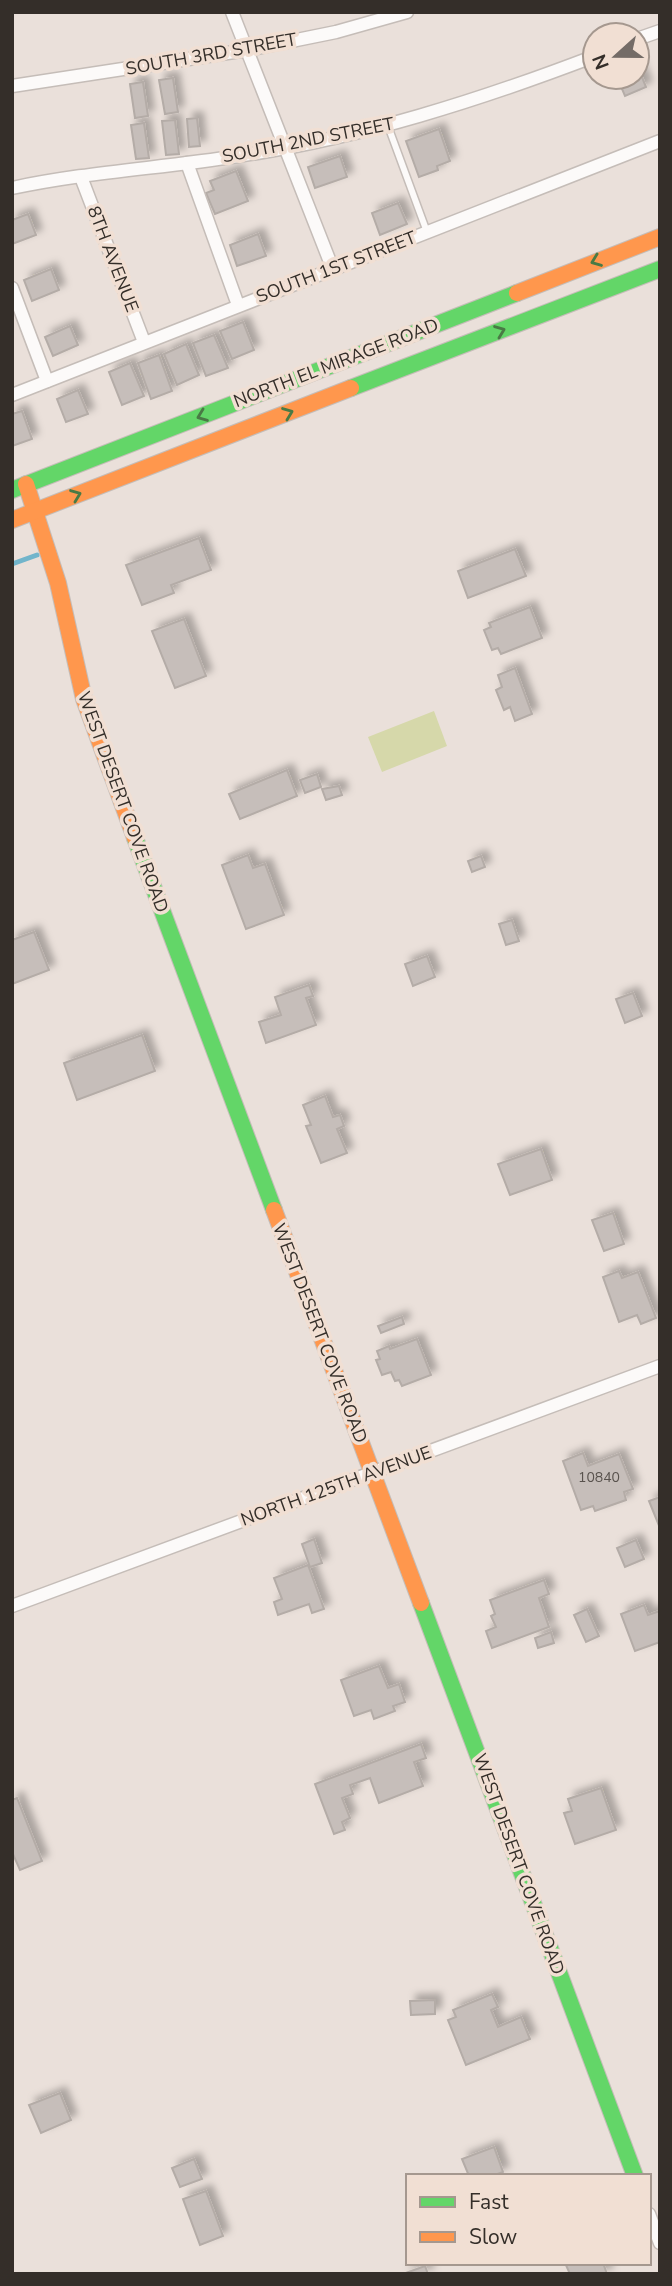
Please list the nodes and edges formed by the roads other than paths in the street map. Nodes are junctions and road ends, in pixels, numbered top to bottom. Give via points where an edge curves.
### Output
1 (232, 12) edge
2 (407, 12) edge
3 (247, 50) junction
4 (581, 61) edge
5 (12, 86) edge
6 (388, 126) junction
7 (660, 141) edge
8 (286, 148) junction
9 (187, 163) junction
10 (81, 177) junction
11 (12, 188) edge
12 (427, 232) junction
13 (660, 237) edge
14 (332, 267) junction
15 (660, 269) edge
16 (12, 288) edge
17 (238, 306) junction
18 (144, 342) junction
19 (47, 381) junction
20 (12, 395) edge
21 (19, 487) edge
22 (35, 511) junction
23 (12, 520) edge
24 (660, 1366) edge
25 (373, 1473) junction
26 (12, 1605) edge
27 (634, 2174) edge
28 (651, 2219) edge
29 (660, 2243) edge

1 - 3 street
2 - 3 street, SOUTH 3RD STREET
3 - 5 street, SOUTH 3RD STREET
3 - 8 street
4 - 6 street, SOUTH 2ND STREET
6 - 8 street, SOUTH 2ND STREET
6 - 12 lane
7 - 12 street, SOUTH 1ST STREET
8 - 9 street, SOUTH 2ND STREET
8 - 14 street
9 - 10 street, SOUTH 2ND STREET
9 - 17 street
10 - 11 street, SOUTH 2ND STREET
10 - 18 street, 8TH AVENUE
12 - 14 street, SOUTH 1ST STREET
13 -> 21 street, NORTH EL MIRAGE ROAD
14 - 17 street, SOUTH 1ST STREET
22 -> 15 street, NORTH EL MIRAGE ROAD
16 - 19 street
17 - 18 street, SOUTH 1ST STREET
18 - 19 street, SOUTH 1ST STREET
19 - 20 street, SOUTH 1ST STREET
21 - 22 street, WEST DESERT COVE ROAD
22 - 23 street, NORTH EL MIRAGE ROAD
22 - 25 street, WEST DESERT COVE ROAD via 58,583 93,727
24 - 25 street, NORTH 125TH AVENUE
25 - 26 street, NORTH 125TH AVENUE
25 - 27 street, WEST DESERT COVE ROAD
28 - 29 street

